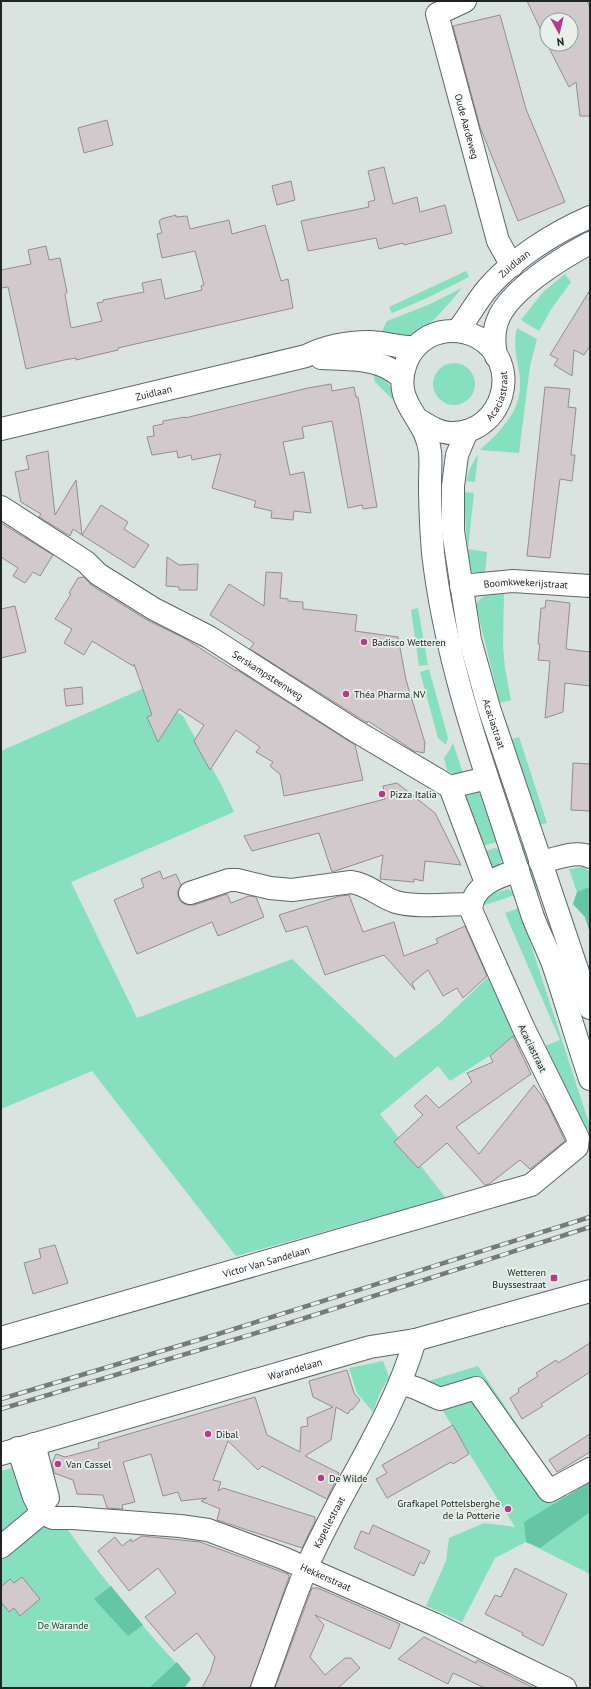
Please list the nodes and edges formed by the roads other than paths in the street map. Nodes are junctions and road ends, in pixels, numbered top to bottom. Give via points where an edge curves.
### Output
1 (465, 1) edge
2 (590, 217) edge
3 (590, 243) edge
4 (512, 266) junction
5 (457, 332) junction
6 (415, 347) junction
7 (306, 356) junction
8 (496, 356) junction
9 (402, 377) junction
10 (419, 420) junction
11 (1, 429) edge
12 (467, 431) junction
13 (1, 507) edge
14 (461, 586) junction
15 (590, 586) edge
16 (487, 778) junction
17 (450, 787) junction
18 (590, 857) edge
19 (540, 862) junction
20 (518, 870) junction
21 (486, 883) junction
22 (190, 894) dead end
23 (471, 904) junction
24 (590, 1008) edge
25 (581, 1027) edge
26 (590, 1079) edge
27 (531, 1185) joint
28 (590, 1292) edge
29 (1, 1338) edge
30 (415, 1340) junction
31 (401, 1383) junction
32 (18, 1449) edge
33 (590, 1468) edge
34 (42, 1513) junction
35 (73, 1518) junction
36 (1, 1547) edge
37 (306, 1569) junction
38 (262, 1688) edge
39 (565, 1688) edge

1 - 4 street, Oude Aardeweg via 437,14 498,241
2 - 4 street, Zuidlaan via 543,242
3 - 8 street via 570,253 526,285 508,304 497,322 494,334
4 - 5 street, Zuidlaan via 487,290
5 - 6 street, Acaciastraat via 448,331 433,335
5 - 8 street, Acaciastraat via 477,337 489,346
6 - 7 street, Zuidlaan via 403,348 370,342 340,344
6 - 9 street, Acaciastraat via 407,358
7 - 9 street, Zuidlaan via 366,361 387,368
7 - 11 street, Zuidlaan
8 - 12 street, Acaciastraat via 504,378 502,395 495,410 483,423
9 - 10 street, Acaciastraat via 404,398
10 - 12 street, Acaciastraat via 433,429 450,433
10 - 16 street, Acaciastraat via 430,452 430,522 441,610 465,707
12 - 14 street, Acaciastraat via 457,456 453,486 453,531
13 - 17 street, Serskampsteenweg via 154,609 209,637 354,730
14 - 15 street, Boomkwekerijstraat via 513,581
14 - 19 street, Acaciastraat via 470,640 489,708
16 - 17 street
16 - 20 street, Acaciastraat
17 - 21 street
18 - 19 street via 573,855
19 - 24 street, Acaciastraat
20 - 21 street
20 - 25 street, Acaciastraat via 534,920
21 - 23 street via 475,894
22 - 23 street via 229,880 292,890 351,882 360,883 386,898 402,903
23 - 27 street, Acaciastraat via 471,910 505,989 578,1138 577,1147
25 - 26 street, Acaciastraat
27 - 29 street, Victor Van Sandelaan
28 - 30 street, Warandelaan
30 - 31 street, Kapellestraat
30 - 32 street, Warandelaan via 370,1347
31 - 33 street via 440,1399 476,1388 549,1491
31 - 37 street, Kapellestraat
32 - 34 street
32 - 35 street, Hekkerstraat via 51,1505 55,1510
34 - 35 street, Hekkerstraat via 53,1518
34 - 36 street
35 - 37 street, Hekkerstraat via 208,1530
37 - 38 street, Kapellestraat
37 - 39 street, Hekkerstraat via 434,1624

